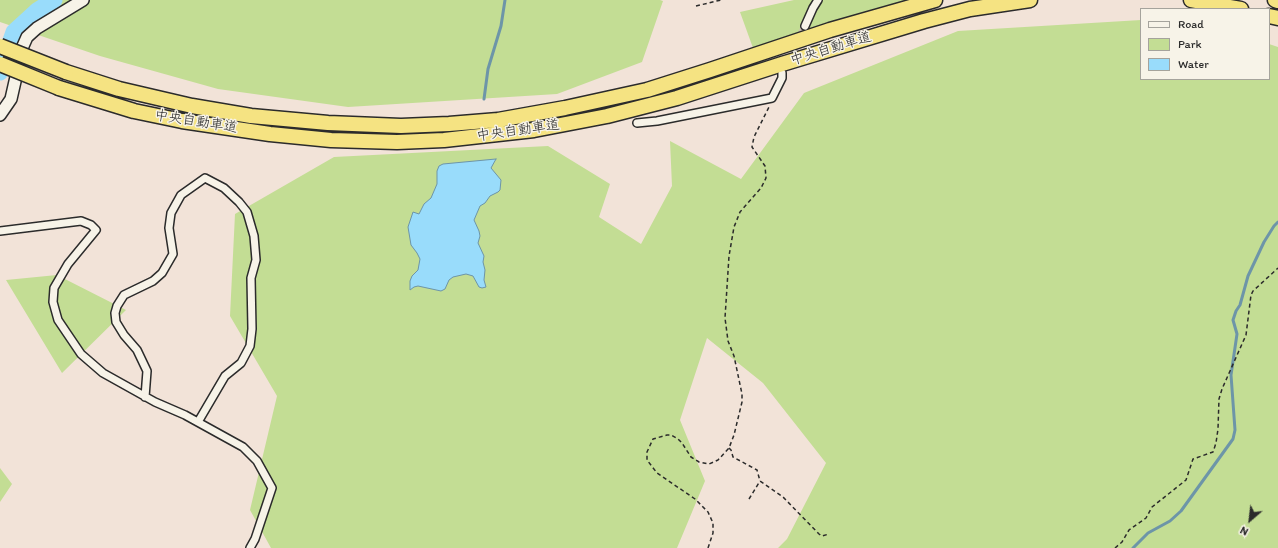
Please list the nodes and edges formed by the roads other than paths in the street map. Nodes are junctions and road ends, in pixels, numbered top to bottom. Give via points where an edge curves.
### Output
1 (83, 0) edge
2 (818, 0) edge
3 (935, 0) edge
4 (1030, 0) edge
5 (1191, 0) edge
6 (1235, 8) edge
7 (805, 26) tunnel mouth
8 (0, 46) edge
9 (0, 64) edge
10 (782, 73) dead end
11 (0, 115) edge
12 (636, 123) dead end
13 (0, 231) edge
14 (145, 397) junction
15 (198, 422) junction
16 (250, 548) edge

1 - 11 main road via 27,37 11,99
2 - 7 street
3 - 8 highway, 中央自動車道, bridge via 830,30 647,90 498,120 449,124 401,126 328,123 251,116 192,106 118,89
4 - 9 highway, 中央自動車道, bridge via 970,9 924,21 677,98 607,116 534,130 452,139 397,142 331,140 182,122 134,111 60,88
5 - 6 highway
10 - 12 street via 772,98
13 - 14 street via 81,221 96,230 68,264 54,288 53,302 58,320 81,354 103,373
14 - 15 street
14 - 15 street via 147,371 137,350 116,322 115,313 124,295 154,281 162,273 173,254 169,228 171,213 181,195 205,178 224,188 247,212 254,236 256,260 251,278 250,346 241,362 225,376
15 - 16 street via 243,447 257,461 272,488

